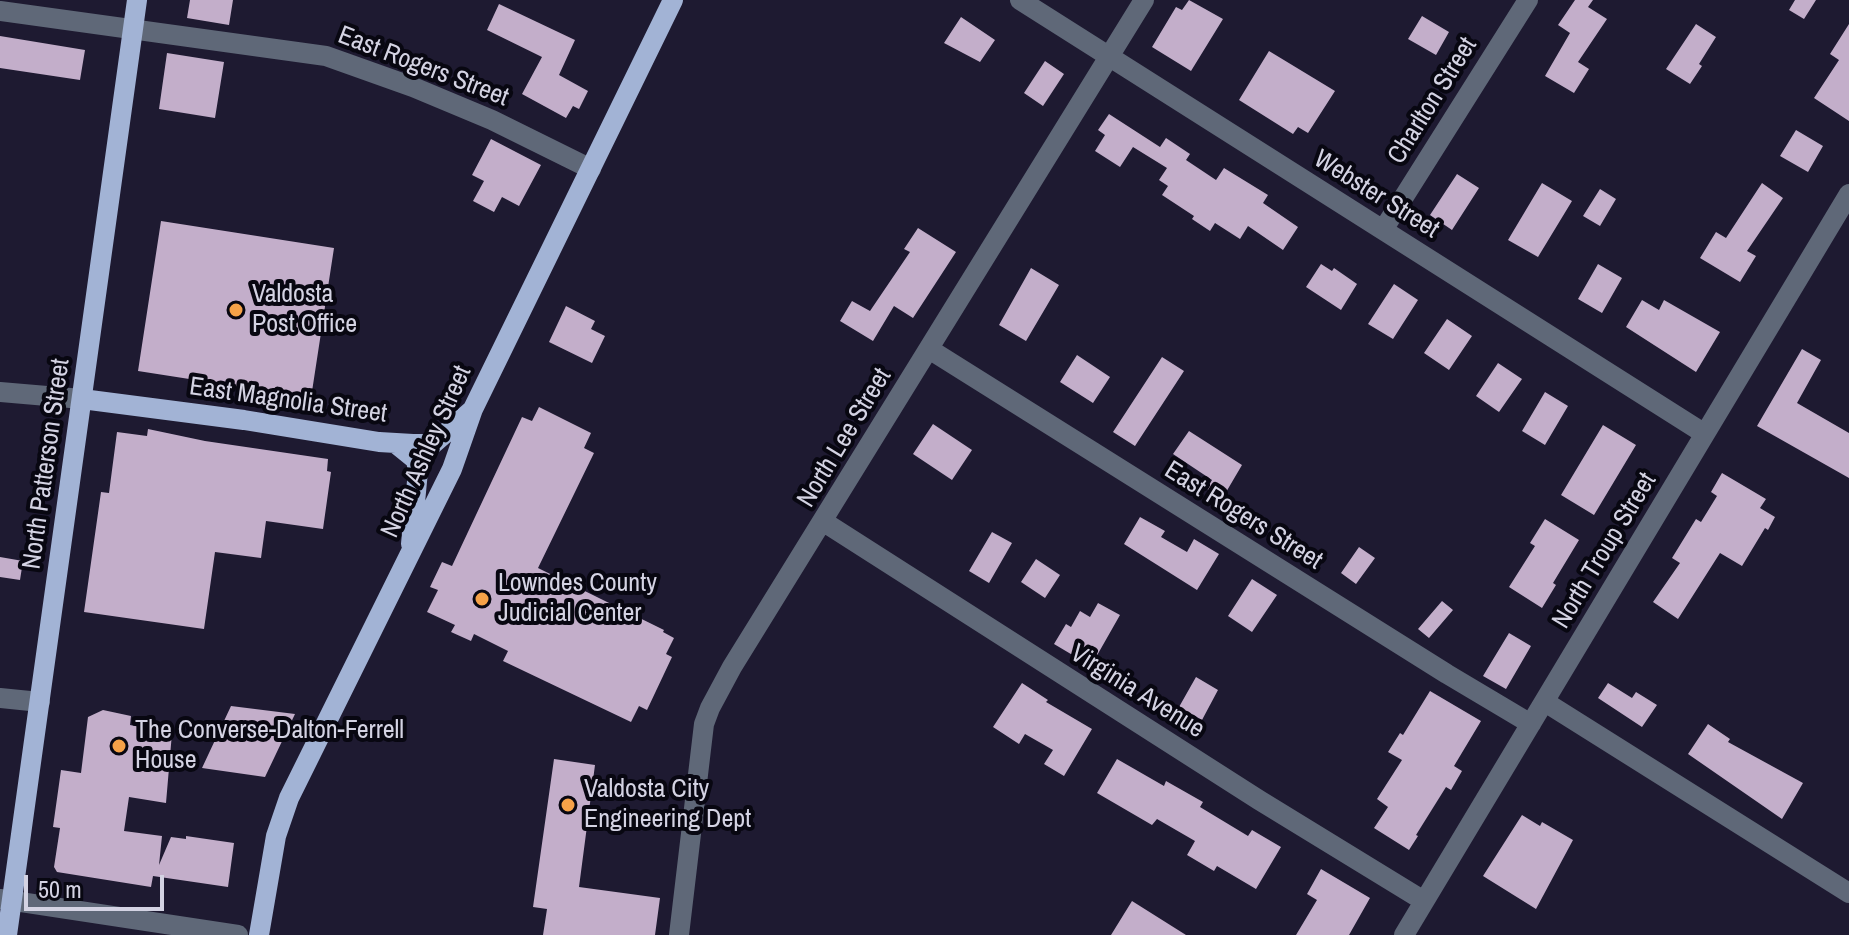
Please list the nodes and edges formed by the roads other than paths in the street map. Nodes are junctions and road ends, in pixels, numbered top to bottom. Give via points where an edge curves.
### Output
1 (137, 0) edge
2 (673, 0) edge
3 (1020, 0) edge
4 (1144, 0) edge
5 (1528, 0) edge
6 (0, 11) edge
7 (132, 30) junction
8 (1109, 56) junction
9 (591, 169) junction
10 (1849, 194) edge
11 (1383, 230) junction
12 (929, 349) junction
13 (0, 392) edge
14 (82, 399) junction
15 (473, 409) junction
16 (1705, 434) junction
17 (395, 443) junction
18 (824, 522) junction
19 (411, 553) junction
20 (0, 698) edge
21 (40, 702) junction
22 (1545, 702) junction
23 (1531, 724) junction
24 (1849, 893) edge
25 (6, 900) edge
26 (1424, 901) junction
27 (7, 935) edge
28 (238, 935) edge
29 (259, 935) edge
30 (679, 935) edge
31 (1404, 935) edge

1 - 7 main road, North Patterson Street
2 - 9 main road, North Ashley Street
3 - 8 street, Webster Street
4 - 8 street, North Lee Street
5 - 11 street, Charlton Street
6 - 7 street, East Rogers Street
7 - 9 street, East Rogers Street via 339,60 492,120
7 - 14 main road, North Patterson Street
8 - 11 street, Webster Street
8 - 12 street, North Lee Street
9 - 15 main road, North Ashley Street
10 - 16 street, North Troup Street
11 - 16 street, Webster Street
12 - 18 street, North Lee Street
12 - 23 street, East Rogers Street
13 - 14 street
14 - 17 main road, East Magnolia Street
14 - 21 main road, North Patterson Street
15 - 17 main road, East Magnolia Street via 433,444
15 - 19 main road, North Ashley Street via 452,469
16 - 22 street, North Troup Street
17 - 19 main road via 416,460 418,471
18 - 26 street, Virginia Avenue
18 - 30 street, North Lee Street via 721,685 707,716
19 - 29 main road, North Ashley Street via 289,798 276,836
20 - 21 street
21 - 25 main road, North Patterson Street
22 - 23 street, North Troup Street
22 - 24 street
23 - 26 street, North Troup Street
25 - 27 main road, North Patterson Street
25 - 28 street
26 - 31 street, North Troup Street

